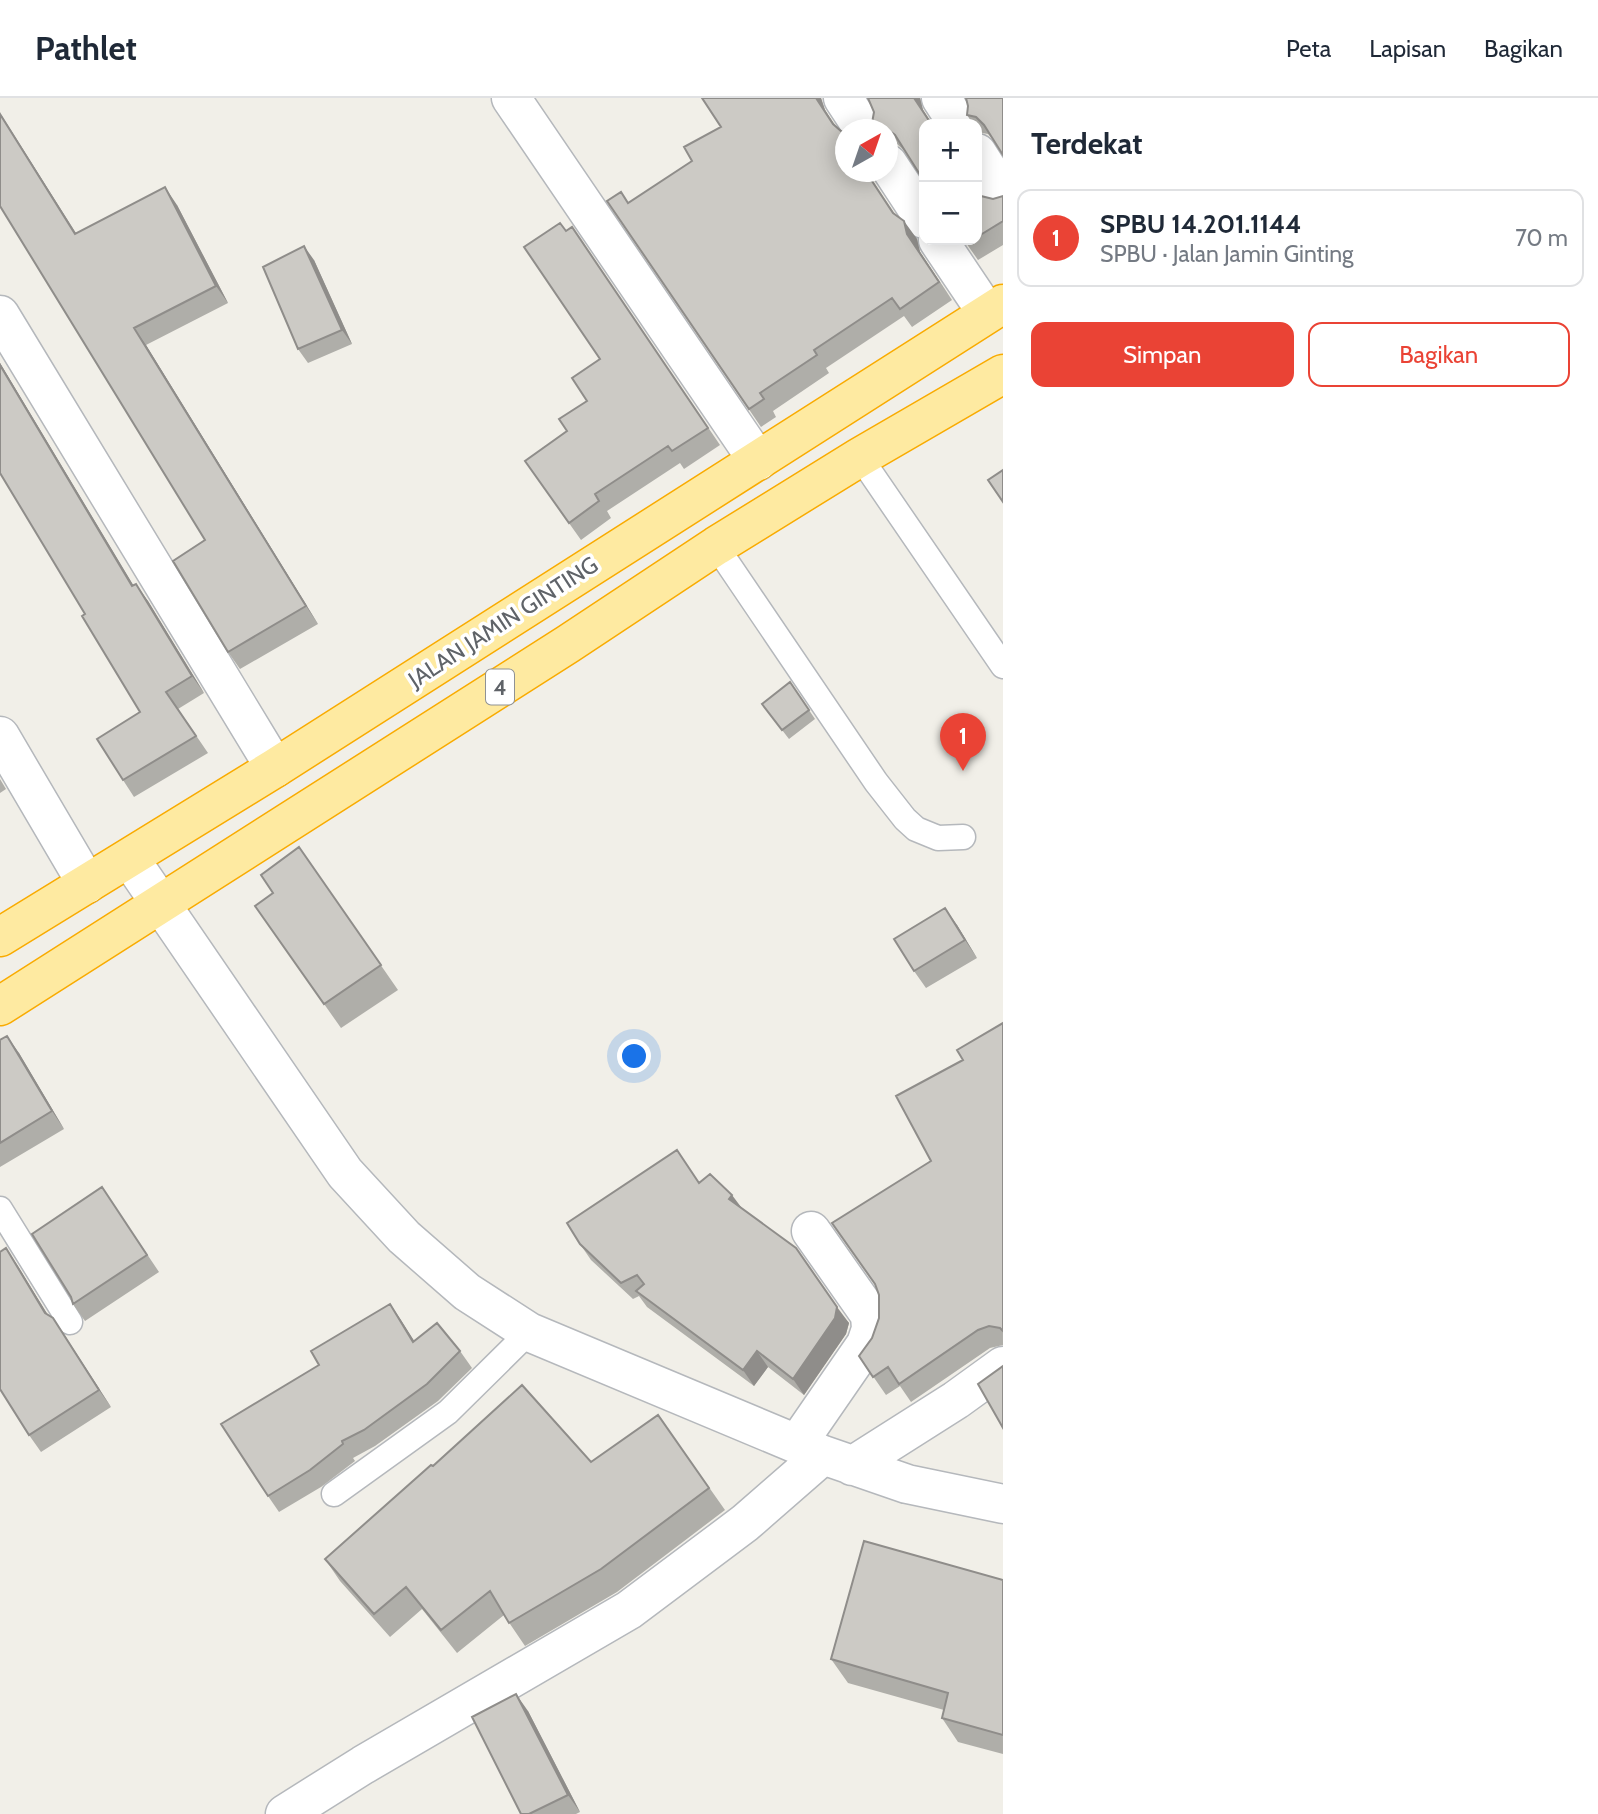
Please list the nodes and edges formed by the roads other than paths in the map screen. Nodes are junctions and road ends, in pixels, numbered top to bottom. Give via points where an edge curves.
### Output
1 (511, 98) edge
2 (843, 98) edge
3 (942, 98) edge
4 (857, 119) edge
5 (955, 119) edge
6 (982, 161) edge
7 (898, 180) edge
8 (1003, 194) edge
9 (919, 212) edge
10 (942, 245) edge
11 (995, 308) edge
12 (0, 315) edge
13 (1003, 374) edge
14 (860, 457) junction
15 (758, 461) junction
16 (716, 546) junction
17 (1003, 666) edge
18 (0, 736) edge
19 (275, 768) junction
20 (963, 837) dead end
21 (130, 859) junction
22 (87, 884) junction
23 (160, 905) junction
24 (111, 934) junction
25 (0, 937) edge
26 (0, 1006) edge
27 (0, 1209) edge
28 (811, 1231) dead end
29 (71, 1322) edge
30 (529, 1332) junction
31 (1003, 1366) edge
32 (824, 1455) junction
33 (334, 1494) dead end
34 (1003, 1504) edge
35 (285, 1814) edge

1 - 15 street
2 - 4 street
3 - 5 street
6 - 8 street
7 - 9 street
10 - 11 street
11 - 15 highway, JALAN JAMIN GINTING / 4
12 - 19 street
13 - 14 highway, 4
14 - 16 highway, 4
14 - 17 lane
15 - 19 highway, JALAN JAMIN GINTING / 4
16 - 20 lane via 905,819 938,838
16 - 23 highway, 4
18 - 22 street
19 - 21 highway, JALAN JAMIN GINTING / 4
21 - 22 highway, JALAN JAMIN GINTING / 4
21 - 23 street
22 - 24 highway
22 - 25 highway, JALAN JAMIN GINTING / 4
23 - 24 highway, 4
23 - 30 street via 345,1173 404,1237 446,1274
24 - 26 highway, 4
27 - 29 lane
28 - 32 street via 870,1315 871,1329
30 - 32 street
30 - 33 lane via 448,1412
31 - 32 street via 956,1400
32 - 34 street via 907,1484
32 - 35 street via 745,1523 629,1610

